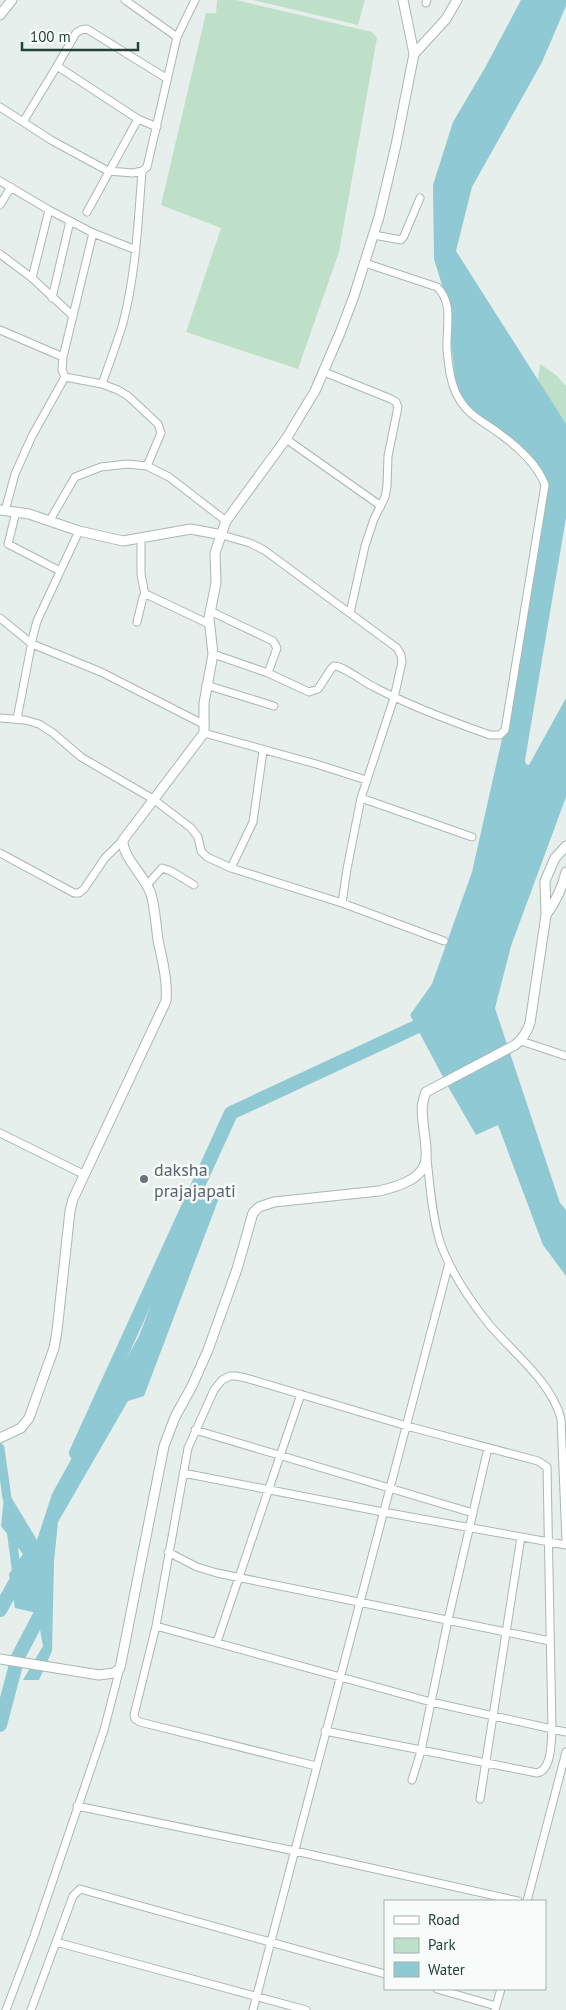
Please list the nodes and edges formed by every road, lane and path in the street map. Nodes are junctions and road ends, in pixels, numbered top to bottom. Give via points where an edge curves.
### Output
1 (12, 0) edge
2 (125, 0) edge
3 (195, 0) edge
4 (403, 0) edge
5 (457, 0) edge
6 (1, 13) edge
7 (178, 37) junction
8 (414, 54) junction
9 (57, 66) junction
10 (166, 78) junction
11 (0, 107) edge
12 (138, 119) junction
13 (23, 122) junction
14 (157, 127) junction
15 (108, 171) junction
16 (142, 171) junction
17 (0, 181) edge
18 (11, 186) junction
19 (420, 198) dead end
20 (0, 204) edge
21 (49, 210) junction
22 (87, 212) dead end
23 (70, 221) junction
24 (93, 233) junction
25 (374, 235) junction
26 (136, 250) junction
27 (0, 254) edge
28 (365, 263) junction
29 (32, 278) junction
30 (52, 298) junction
31 (73, 316) junction
32 (0, 330) edge
33 (64, 357) junction
34 (324, 372) junction
35 (65, 377) junction
36 (102, 384) junction
37 (286, 439) junction
38 (147, 466) junction
39 (381, 506) junction
40 (3, 511) edge
41 (16, 512) junction
42 (50, 520) junction
43 (226, 521) junction
44 (79, 531) junction
45 (222, 535) junction
46 (141, 539) junction
47 (60, 571) junction
48 (145, 595) junction
49 (210, 611) junction
50 (350, 613) junction
51 (0, 618) edge
52 (136, 622) dead end
53 (209, 624) junction
54 (32, 644) junction
55 (213, 654) junction
56 (268, 673) junction
57 (206, 685) junction
58 (394, 698) junction
59 (274, 706) dead end
60 (0, 719) edge
61 (17, 719) junction
62 (205, 729) junction
63 (264, 750) junction
64 (366, 780) junction
65 (360, 798) junction
66 (153, 799) junction
67 (472, 837) dead end
68 (123, 840) junction
69 (566, 846) edge
70 (0, 853) edge
71 (231, 868) junction
72 (566, 872) edge
73 (194, 885) dead end
74 (147, 886) junction
75 (342, 903) junction
76 (546, 915) junction
77 (444, 941) dead end
78 (518, 1043) junction
79 (566, 1056) edge
80 (0, 1133) edge
81 (426, 1159) junction
82 (84, 1174) junction
83 (449, 1263) junction
84 (301, 1394) junction
85 (407, 1426) junction
86 (195, 1430) junction
87 (1, 1438) edge
88 (488, 1448) junction
89 (280, 1456) junction
90 (183, 1473) junction
91 (390, 1489) junction
92 (268, 1490) junction
93 (383, 1512) junction
94 (473, 1513) junction
95 (470, 1528) junction
96 (521, 1537) junction
97 (566, 1541) edge
98 (549, 1542) junction
99 (566, 1545) edge
100 (168, 1552) junction
101 (238, 1578) junction
102 (358, 1602) junction
103 (448, 1620) junction
104 (156, 1626) junction
105 (506, 1631) junction
106 (550, 1641) junction
107 (218, 1642) junction
108 (0, 1659) edge
109 (120, 1668) junction
110 (339, 1676) junction
111 (431, 1702) junction
112 (493, 1717) junction
113 (552, 1730) junction
114 (325, 1732) junction
115 (566, 1732) edge
116 (421, 1751) junction
117 (566, 1752) edge
118 (485, 1763) junction
119 (316, 1766) junction
120 (412, 1780) dead end
121 (480, 1799) dead end
122 (77, 1806) junction
123 (295, 1851) junction
124 (514, 1900) edge
125 (527, 1900) edge
126 (271, 1941) junction
127 (56, 1942) junction
128 (384, 1974) edge
129 (440, 1990) edge
130 (501, 1990) edge
131 (256, 1996) junction
132 (496, 2008) edge
133 (6, 2010) edge
134 (31, 2010) edge
135 (253, 2010) edge
136 (306, 2010) edge

1 - 6 street
2 - 7 street
3 - 7 street
4 - 8 street
5 - 8 street via 446,19
7 - 10 street
8 - 25 street
9 - 10 street via 76,33 87,29
9 - 12 street
9 - 13 street
10 - 14 street
11 - 13 street
12 - 14 street
12 - 15 street
13 - 15 street
14 - 16 street via 147,166
15 - 16 street
15 - 22 street
16 - 26 street
17 - 18 street
18 - 20 street
18 - 21 street
19 - 25 street via 401,240
21 - 23 street
21 - 29 street
23 - 24 street
23 - 30 street
24 - 26 street
24 - 31 street
25 - 28 street
26 - 36 street via 123,322
27 - 29 street
28 - 34 street
28 - 58 street via 437,287 444,294 450,372 462,405 518,449 538,470 545,485 505,730 500,735 490,735
29 - 30 street
30 - 31 street
31 - 33 street
32 - 33 street
33 - 35 street via 62,370
34 - 37 street
34 - 39 street via 396,402 398,414
35 - 36 street
35 - 40 street via 28,444
36 - 38 street via 128,396 160,428 161,433
37 - 39 street
37 - 43 street
38 - 42 street via 101,467 75,477
38 - 43 street via 169,476
39 - 50 street via 366,546
40 - 41 street
41 - 42 street
41 - 47 street via 8,544
42 - 44 street
43 - 45 street
44 - 46 street via 123,540
44 - 47 street
45 - 46 street via 191,529
45 - 49 street via 215,553 216,583
45 - 50 street via 264,550
46 - 48 street
47 - 54 street via 37,621
48 - 52 street
48 - 53 street
49 - 53 street
49 - 56 street via 273,641 277,648
50 - 58 street via 401,654
51 - 54 street
53 - 55 street
54 - 61 street
54 - 62 street via 101,672
55 - 56 street
55 - 57 street
56 - 58 street via 314,692 330,669 336,666
57 - 59 street
57 - 62 street
58 - 64 street
60 - 61 street
61 - 66 street via 39,724 81,757
62 - 63 street
62 - 66 street
63 - 64 street
63 - 71 street via 253,822
64 - 65 street
65 - 67 street
65 - 75 street
66 - 68 street
66 - 71 street via 192,828 204,854
68 - 70 street via 79,893
68 - 74 street via 127,854
69 - 76 street via 555,858 545,881
71 - 75 street
72 - 76 street via 563,885
73 - 74 street via 162,868
74 - 82 street via 166,985 166,1001
75 - 77 street
76 - 78 street via 530,1023
78 - 79 street
78 - 81 street via 426,1092 421,1109
80 - 82 street
81 - 83 street via 436,1228
81 - 109 street via 421,1171 396,1187 274,1202 259,1207 253,1213 208,1350 164,1446
82 - 87 street via 70,1211 54,1348 29,1418 21,1428
83 - 85 street
83 - 97 street via 475,1306 557,1406
84 - 85 street
84 - 86 street via 230,1376 214,1390
84 - 89 street
85 - 88 street
85 - 91 street
86 - 89 street
86 - 90 street
88 - 94 street
88 - 98 street via 538,1461 547,1467
89 - 91 street
89 - 92 street
90 - 92 street
90 - 100 street
91 - 93 street
91 - 94 street
92 - 93 street
92 - 101 street
93 - 95 street
93 - 102 street
94 - 95 street
95 - 96 street
95 - 103 street
96 - 98 street
96 - 105 street
98 - 99 street
98 - 106 street
100 - 101 street via 205,1570
100 - 104 street
101 - 102 street
101 - 107 street
102 - 103 street
102 - 110 street
103 - 105 street
103 - 111 street
104 - 107 street
104 - 119 street via 135,1719
105 - 106 street
105 - 112 street
106 - 113 street
107 - 110 street
108 - 109 street via 99,1674 114,1673
109 - 122 street via 104,1730
110 - 111 street
110 - 114 street
111 - 112 street
111 - 116 street
112 - 113 street
112 - 118 street
113 - 115 street
113 - 118 street via 547,1762 542,1772
114 - 116 street
114 - 119 street
116 - 118 street
116 - 120 street
117 - 125 street
118 - 121 street
119 - 123 street
122 - 123 street
122 - 133 street
123 - 124 street
123 - 126 street
126 - 127 street via 80,1890 73,1896
126 - 128 street
126 - 131 street
127 - 131 street
127 - 134 street
129 - 132 street
130 - 132 street
131 - 135 street
131 - 136 street

